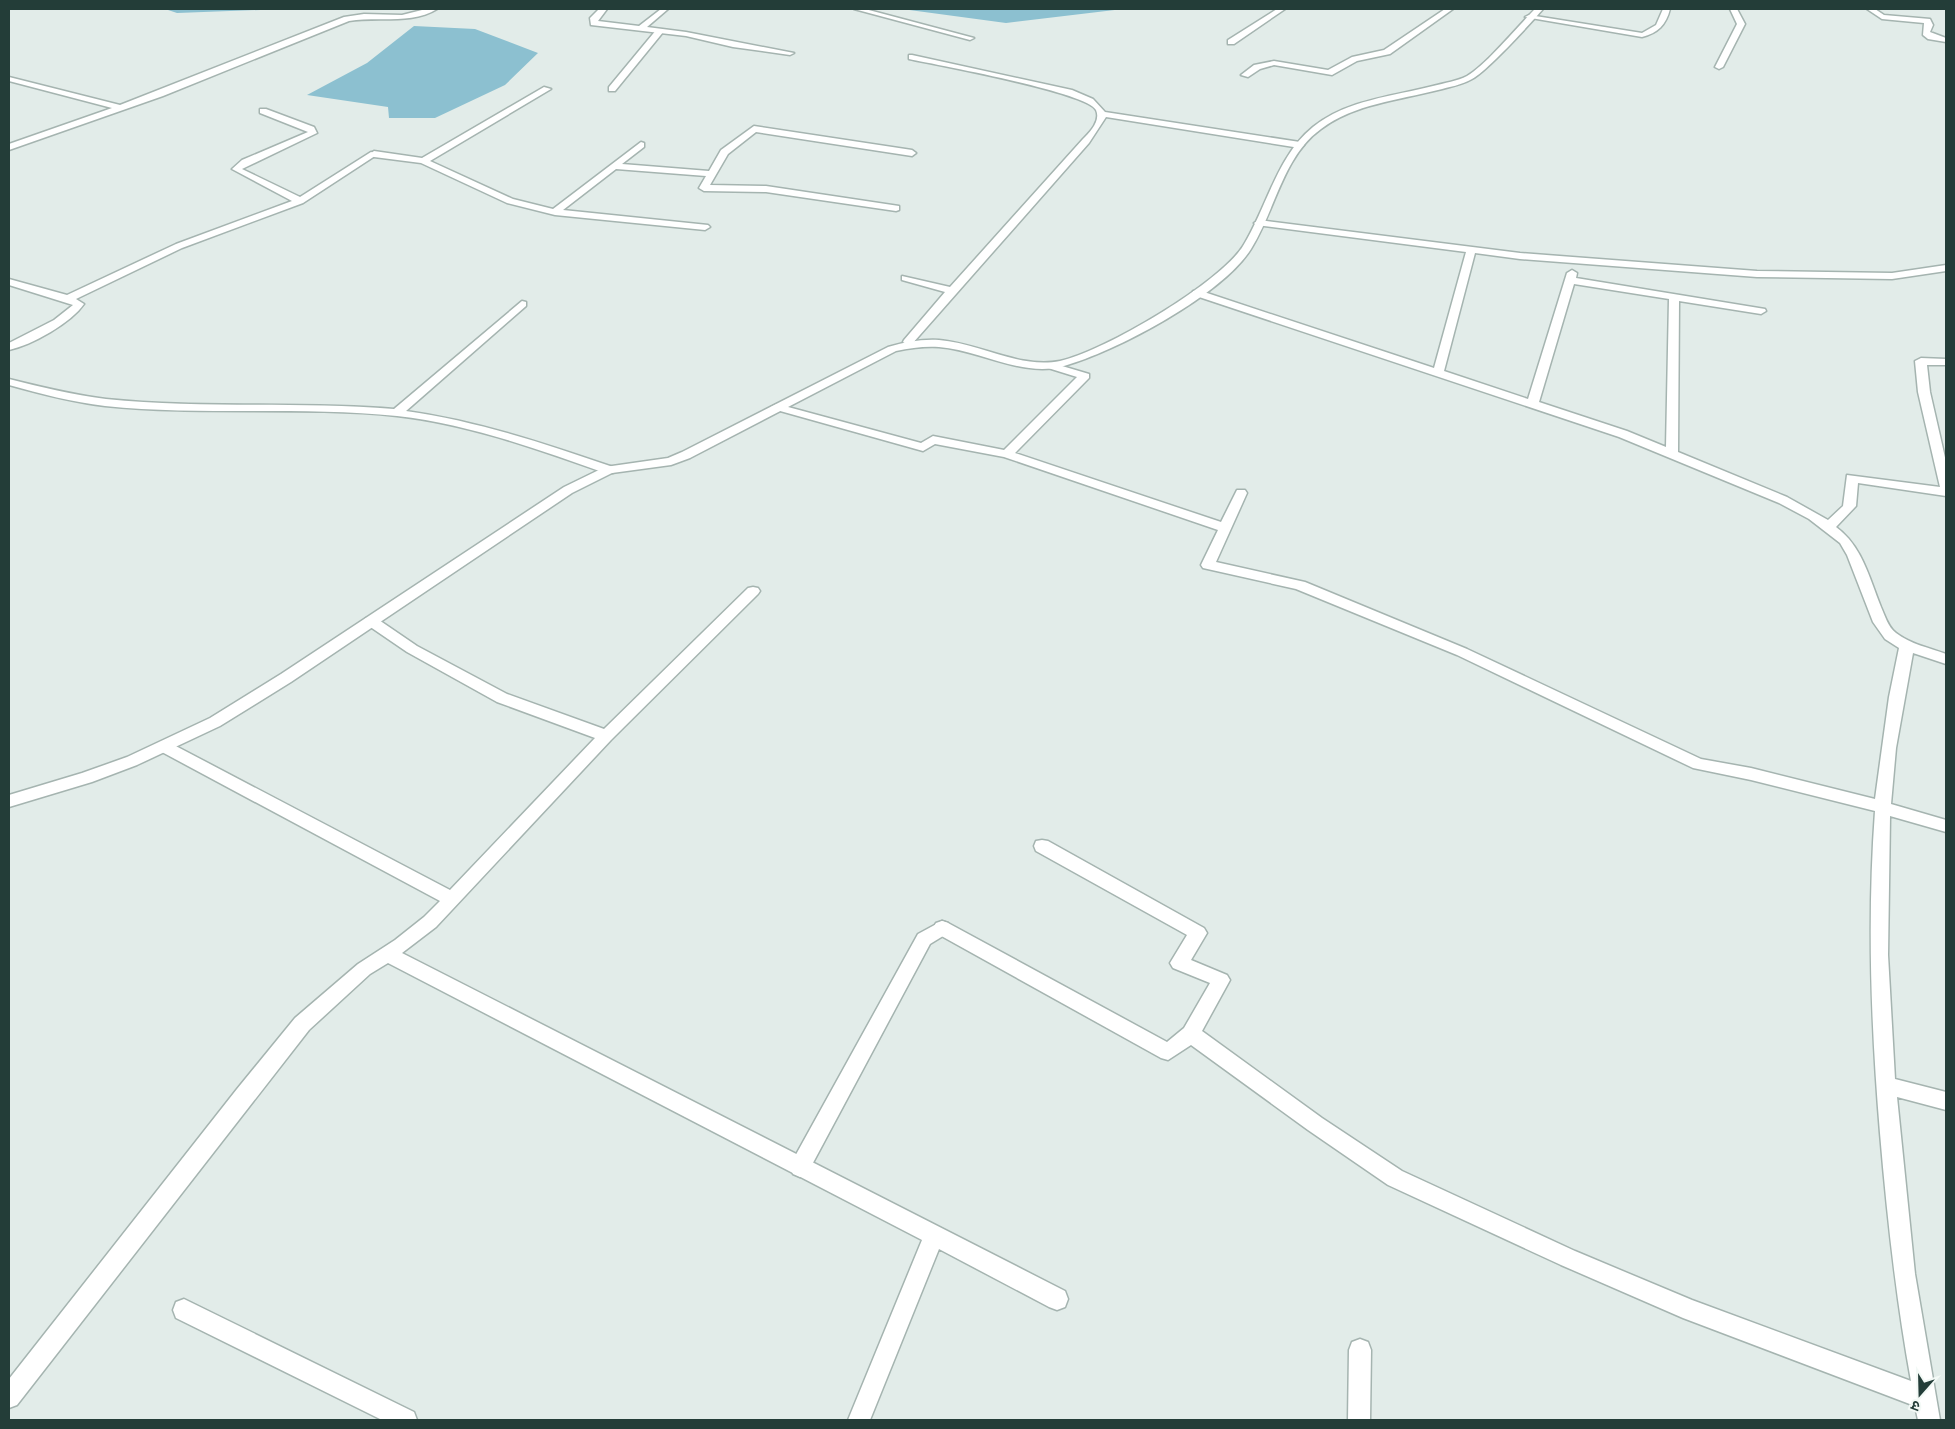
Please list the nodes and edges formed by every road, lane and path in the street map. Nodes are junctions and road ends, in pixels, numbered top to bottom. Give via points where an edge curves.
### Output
1 (433, 9) edge
2 (603, 9) edge
3 (665, 9) edge
4 (858, 9) edge
5 (1281, 9) edge
6 (1449, 9) edge
7 (1666, 9) edge
8 (1734, 9) edge
9 (1871, 9) edge
10 (1534, 13) edge
11 (640, 29) junction
12 (660, 31) junction
13 (970, 38) dead end
14 (1946, 40) edge
15 (1231, 42) dead end
16 (790, 53) dead end
17 (912, 57) dead end
18 (1720, 67) dead end
19 (1245, 74) dead end
20 (9, 79) edge
21 (547, 89) dead end
22 (612, 89) dead end
23 (121, 108) junction
24 (263, 111) dead end
25 (1101, 114) junction
26 (641, 145) dead end
27 (1300, 145) junction
28 (9, 147) edge
29 (912, 153) dead end
30 (423, 161) junction
31 (614, 166) junction
32 (712, 174) junction
33 (300, 201) junction
34 (896, 208) dead end
35 (556, 212) junction
36 (1259, 223) junction
37 (705, 227) dead end
38 (1471, 251) junction
39 (1575, 262) junction
40 (1946, 268) edge
41 (906, 278) dead end
42 (1570, 280) junction
43 (9, 282) edge
44 (952, 291) junction
45 (1197, 293) junction
46 (1674, 297) junction
47 (68, 299) junction
48 (522, 304) dead end
49 (1761, 311) dead end
50 (908, 342) junction
51 (9, 347) edge
52 (1946, 362) edge
53 (1052, 366) junction
54 (1438, 372) junction
55 (9, 382) edge
56 (1534, 403) junction
57 (777, 407) junction
58 (397, 413) junction
59 (1007, 454) junction
60 (1672, 454) junction
61 (609, 470) junction
62 (1946, 488) edge
63 (1946, 492) edge
64 (1241, 493) dead end
65 (1829, 526) junction
66 (1225, 528) junction
67 (753, 591) dead end
68 (371, 621) junction
69 (1907, 646) junction
70 (1946, 659) edge
71 (606, 736) junction
72 (165, 747) junction
73 (9, 801) edge
74 (1882, 807) junction
75 (1946, 826) edge
76 (1042, 846) dead end
77 (452, 899) junction
78 (387, 954) junction
79 (1192, 1034) junction
80 (1886, 1086) junction
81 (1946, 1101) edge
82 (800, 1167) junction
83 (934, 1236) junction
84 (1057, 1299) dead end
85 (184, 1310) dead end
86 (1360, 1350) dead end
87 (9, 1397) edge
88 (1925, 1398) junction
89 (406, 1420) edge
90 (859, 1420) edge
91 (1359, 1420) edge
92 (1929, 1420) edge

1 - 23 street via 402,18 364,16 347,19
2 - 11 street via 594,18 594,23
3 - 11 street
4 - 13 street
5 - 15 street
6 - 19 street via 1387,52 1355,59 1329,73 1274,63 1257,66
7 - 10 street via 1660,25 1642,35
8 - 18 street via 1741,24
9 - 14 street via 1882,17 1927,22 1926,33
10 - 27 street via 1469,78 1375,103 1335,118 1318,127
11 - 12 street
12 - 16 street
12 - 22 street
17 - 25 street via 1069,92 1092,102
20 - 23 street
21 - 30 street
23 - 28 street
24 - 33 street via 314,133 245,162 236,169
25 - 27 street
25 - 44 street via 1099,124 1077,151
26 - 31 street
27 - 36 street
29 - 32 street via 754,129 724,152
30 - 33 street via 374,154
30 - 35 street via 510,201
31 - 32 street
31 - 35 street
32 - 34 street via 704,188 766,190
33 - 47 street via 179,246
35 - 37 street
36 - 38 street
36 - 45 street via 1245,250 1226,272
38 - 39 street
38 - 54 street
39 - 40 street via 1833,277 1908,275
39 - 42 street
41 - 44 street
42 - 46 street
42 - 56 street
43 - 47 street
44 - 50 street
45 - 53 street via 1083,356
45 - 54 street
46 - 49 street
46 - 60 street
47 - 51 street via 79,304 78,308
48 - 58 street
50 - 53 street via 937,341 1031,364
50 - 57 street
52 - 62 street via 1921,361 1924,392
53 - 59 street via 1085,376
54 - 56 street
55 - 58 street via 50,394 130,405
56 - 60 street
57 - 59 street via 923,447 933,440
57 - 61 street via 671,461
58 - 61 street via 491,432
59 - 66 street
60 - 65 street via 1783,500
61 - 68 street via 568,490
63 - 65 street via 1851,478 1854,498 1848,512
64 - 66 street
65 - 69 street via 1845,540 1854,555 1880,622 1890,636
66 - 74 street via 1208,565 1300,585 1462,652 1698,764
67 - 71 street
68 - 71 street via 412,649 502,698
68 - 72 street via 215,722
69 - 70 street
69 - 74 street via 1890,727
71 - 77 street
72 - 73 street via 86,778
72 - 77 street
74 - 75 street
74 - 80 street via 1877,931
76 - 79 street via 1198,933 1179,963 1220,980
77 - 78 street via 430,922
78 - 82 street
78 - 87 street via 364,969 302,1024
79 - 82 street via 1168,1052 942,928 924,939
79 - 88 street via 1395,1178 1568,1258 1691,1310
80 - 81 street
80 - 88 street via 1908,1305
82 - 83 street
83 - 84 street
83 - 90 street
85 - 89 street
86 - 91 street
88 - 92 street

